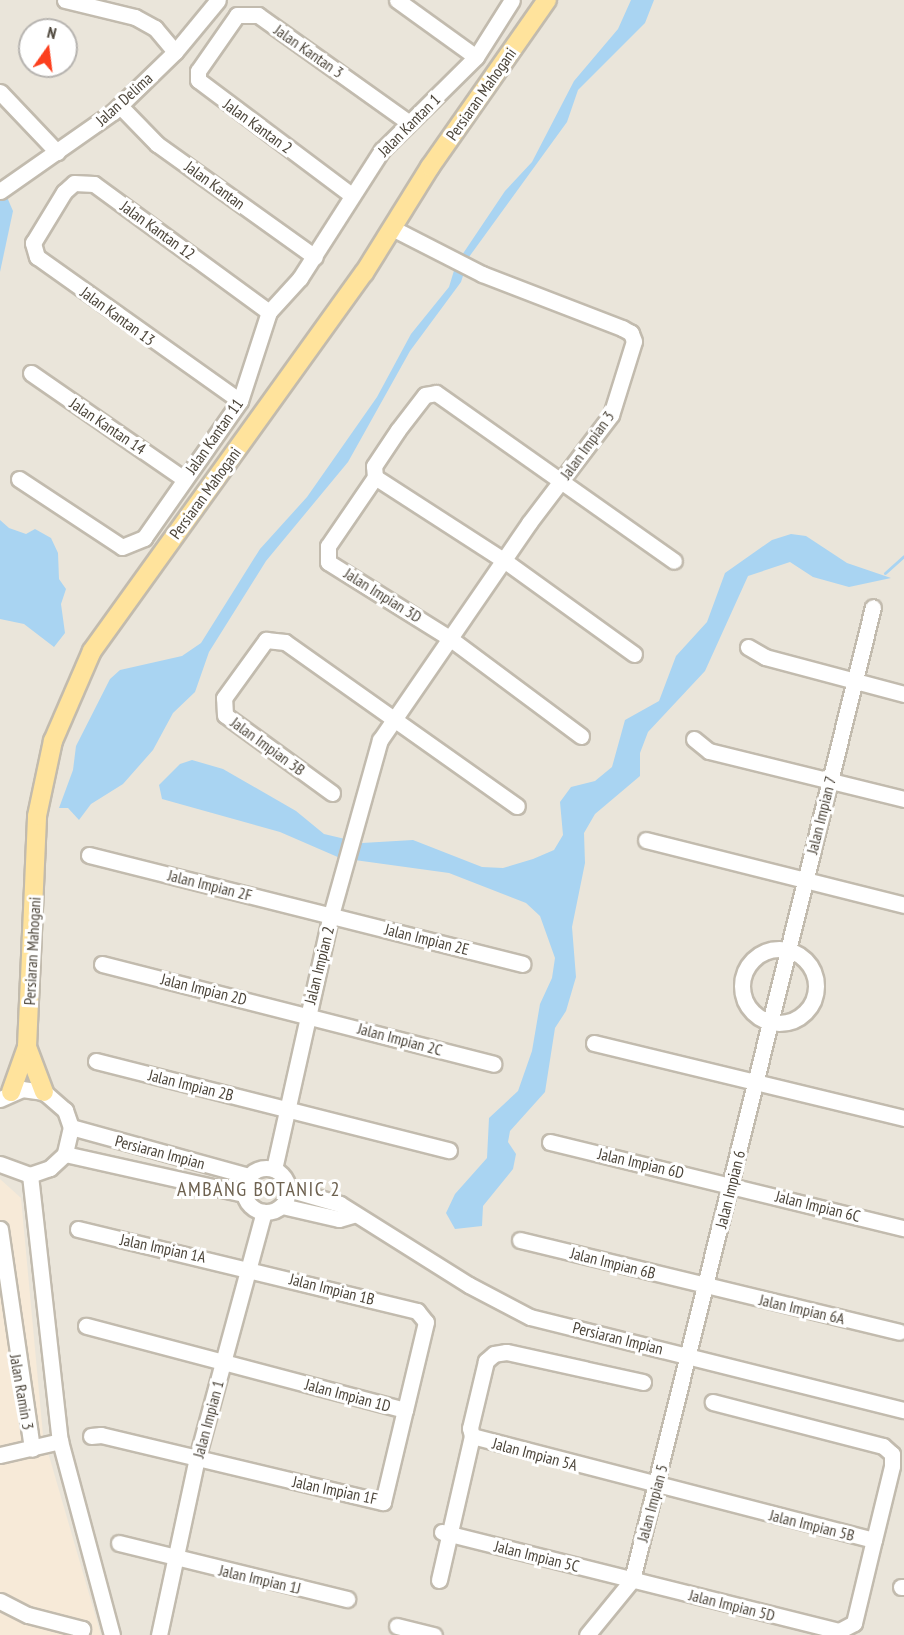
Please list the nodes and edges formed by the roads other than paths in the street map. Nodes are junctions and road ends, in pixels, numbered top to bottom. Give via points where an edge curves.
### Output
1 (64, 0) edge
2 (218, 0) edge
3 (397, 0) edge
4 (512, 0) edge
5 (547, 0) edge
6 (216, 47) joint
7 (175, 52) junction
8 (476, 57) junction
9 (0, 92) edge
10 (120, 106) junction
11 (408, 122) junction
12 (57, 152) junction
13 (0, 192) edge
14 (350, 194) junction
15 (50, 213) joint
16 (394, 228) junction
17 (315, 257) junction
18 (268, 312) junction
19 (31, 374) dead end
20 (240, 401) junction
21 (375, 477) junction
22 (19, 478) dead end
23 (184, 479) junction
24 (562, 480) junction
25 (505, 561) junction
26 (674, 561) dead end
27 (873, 607) dead end
28 (451, 639) junction
29 (748, 646) dead end
30 (634, 654) dead end
31 (855, 682) junction
32 (904, 694) edge
33 (396, 718) junction
34 (581, 736) dead end
35 (694, 740) dead end
36 (372, 761) joint
37 (830, 781) junction
38 (332, 794) dead end
39 (904, 799) edge
40 (517, 806) dead end
41 (645, 840) dead end
42 (89, 855) dead end
43 (805, 881) junction
44 (904, 904) edge
45 (331, 915) junction
46 (788, 949) junction
47 (102, 964) dead end
48 (523, 964) dead end
49 (307, 1014) junction
50 (770, 1022) junction
51 (594, 1043) dead end
52 (27, 1047) junction
53 (96, 1061) dead end
54 (493, 1064) dead end
55 (756, 1084) junction
56 (44, 1092) junction
57 (6, 1095) edge
58 (286, 1109) junction
59 (904, 1118) edge
60 (71, 1127) junction
61 (550, 1142) dead end
62 (149, 1149) junction
63 (449, 1149) dead end
64 (65, 1154) junction
65 (180, 1158) junction
66 (0, 1164) edge
67 (273, 1169) junction
68 (143, 1172) junction
69 (30, 1175) junction
70 (249, 1176) junction
71 (175, 1180) junction
72 (731, 1184) junction
73 (288, 1188) junction
74 (244, 1194) junction
75 (282, 1206) junction
76 (264, 1212) junction
77 (353, 1215) junction
78 (0, 1228) edge
79 (904, 1228) edge
80 (78, 1229) dead end
81 (520, 1240) dead end
82 (248, 1268) junction
83 (706, 1286) junction
84 (417, 1311) joint
85 (86, 1326) dead end
86 (899, 1332) dead end
87 (688, 1356) junction
88 (223, 1361) junction
89 (643, 1382) dead end
90 (713, 1402) dead end
91 (405, 1410) junction
92 (904, 1410) edge
93 (91, 1436) dead end
94 (472, 1436) junction
95 (60, 1441) junction
96 (32, 1449) junction
97 (0, 1455) edge
98 (197, 1458) junction
99 (657, 1486) junction
100 (446, 1533) junction
101 (874, 1540) junction
102 (119, 1544) dead end
103 (174, 1558) junction
104 (439, 1580) dead end
105 (632, 1580) junction
106 (346, 1599) dead end
107 (0, 1601) edge
108 (397, 1626) dead end
109 (81, 1632) edge
110 (158, 1632) edge
111 (112, 1635) edge
112 (434, 1635) edge
113 (587, 1635) edge

1 - 7 street via 135,17 155,27
2 - 7 street, Jalan Delima
3 - 8 street
4 - 8 street, Jalan Kantan 1
5 - 16 main road, Persiaran Mahogani via 430,167
6 - 11 street, Jalan Kantan 3 via 237,15 258,15
6 - 14 street, Jalan Kantan 2 via 198,72 203,87
7 - 10 street, Jalan Delima
8 - 11 street, Jalan Kantan 1
9 - 12 street
10 - 12 street, Jalan Delima
10 - 17 street, Jalan Kantan via 157,144
11 - 14 street, Jalan Kantan 1
12 - 13 street, Jalan Delima
14 - 17 street, Jalan Kantan 1
15 - 18 street, Jalan Kantan 12 via 74,183 94,184
15 - 20 street, Jalan Kantan 13 via 33,243 38,257
16 - 24 street, Jalan Impian 3 via 482,274 634,336 627,373 611,415
16 - 52 main road, Persiaran Mahogani via 92,651 53,741 37,816
17 - 18 street, Jalan Kantan 11
18 - 20 street, Jalan Kantan 11
19 - 23 street, Jalan Kantan 14
20 - 23 street, Jalan Kantan 11
21 - 24 street via 374,466 398,430 425,395 436,393
21 - 25 street
21 - 28 street, Jalan Impian 3D via 328,546 328,562
22 - 23 street, Jalan Kantan 11 via 122,548 133,546 158,521
24 - 25 street, Jalan Impian 3
24 - 26 street
25 - 28 street, Jalan Impian 3
25 - 30 street
27 - 31 street, Jalan Impian 7
28 - 33 street, Jalan Impian 3
28 - 34 street
29 - 31 street via 765,657
31 - 32 street
31 - 37 street, Jalan Impian 7
33 - 36 street, Jalan Impian 3
33 - 38 street, Jalan Impian 3B via 285,642 266,640 224,698 225,716
33 - 40 street
35 - 37 street via 710,751
36 - 45 street, Jalan Impian 2
37 - 39 street
37 - 43 street, Jalan Impian 7
41 - 43 street
42 - 45 street, Jalan Impian 2F
43 - 44 street
43 - 46 street, Jalan Impian 7
45 - 48 street, Jalan Impian 2E
45 - 49 street, Jalan Impian 2
46 - 50 street, Jalan Impian 7
46 - 50 street via 761,953 743,978 749,1008
46 - 50 street via 813,970 816,993 799,1017
47 - 49 street, Jalan Impian 2D
49 - 54 street, Jalan Impian 2C
49 - 58 street, Jalan Impian 2
50 - 55 street, Jalan Impian 6
51 - 55 street
52 - 56 main road
52 - 57 main road
53 - 58 street, Jalan Impian 2B
55 - 59 street
55 - 72 street, Jalan Impian 6
56 - 57 street
56 - 60 street via 65,1110
58 - 63 street, Jalan Impian 2B
58 - 67 street, Jalan Impian 2
60 - 62 street, Persiaran Impian
60 - 64 street
61 - 72 street, Jalan Impian 6D
62 - 65 street, Persiaran Impian
62 - 68 street
64 - 68 street, Persiaran Impian
64 - 69 street via 50,1168
65 - 70 street, Persiaran Impian
65 - 71 street
66 - 69 street
67 - 70 street via 258,1170
67 - 73 street via 284,1177
68 - 71 street, Persiaran Impian
69 - 95 street
70 - 74 street
71 - 74 street, Persiaran Impian
72 - 79 street, Jalan Impian 6C
72 - 83 street, Jalan Impian 6
73 - 75 street
73 - 77 street, Persiaran Impian via 340,1204
74 - 76 street via 249,1204
75 - 76 street
75 - 77 street via 339,1219
76 - 82 street, Jalan Impian 1
77 - 87 street, Persiaran Impian via 507,1307
78 - 96 street, Jalan Ramin 3
80 - 82 street, Jalan Impian 1A
81 - 83 street, Jalan Impian 6B
82 - 84 street, Jalan Impian 1B
82 - 88 street, Jalan Impian 1
83 - 86 street, Jalan Impian 6A
83 - 87 street, Jalan Impian 6
84 - 91 street, Jalan Impian 1D via 426,1322
85 - 88 street, Jalan Impian 1D
87 - 92 street, Persiaran Impian
87 - 99 street, Jalan Impian 5
88 - 91 street, Jalan Impian 1D
88 - 98 street, Jalan Impian 1
89 - 94 street, Jalan Impian 5A via 506,1352 494,1354 486,1361 470,1428
90 - 101 street, Jalan Impian 5B via 883,1446 891,1454 892,1466
91 - 98 street, Jalan Impian 1F via 383,1502
93 - 98 street
94 - 99 street, Jalan Impian 5A
94 - 100 street
95 - 96 street
95 - 111 street
96 - 97 street
98 - 103 street, Jalan Impian 1
99 - 101 street, Jalan Impian 5B
99 - 105 street, Jalan Impian 5
100 - 104 street
100 - 105 street, Jalan Impian 5C
101 - 105 street, Jalan Impian 5D via 854,1623 839,1631
102 - 103 street, Jalan Impian 1J
103 - 106 street, Jalan Impian 1J
103 - 110 street, Jalan Impian 1
105 - 113 street, Jalan Impian 5
107 - 109 street via 28,1615
108 - 112 street

